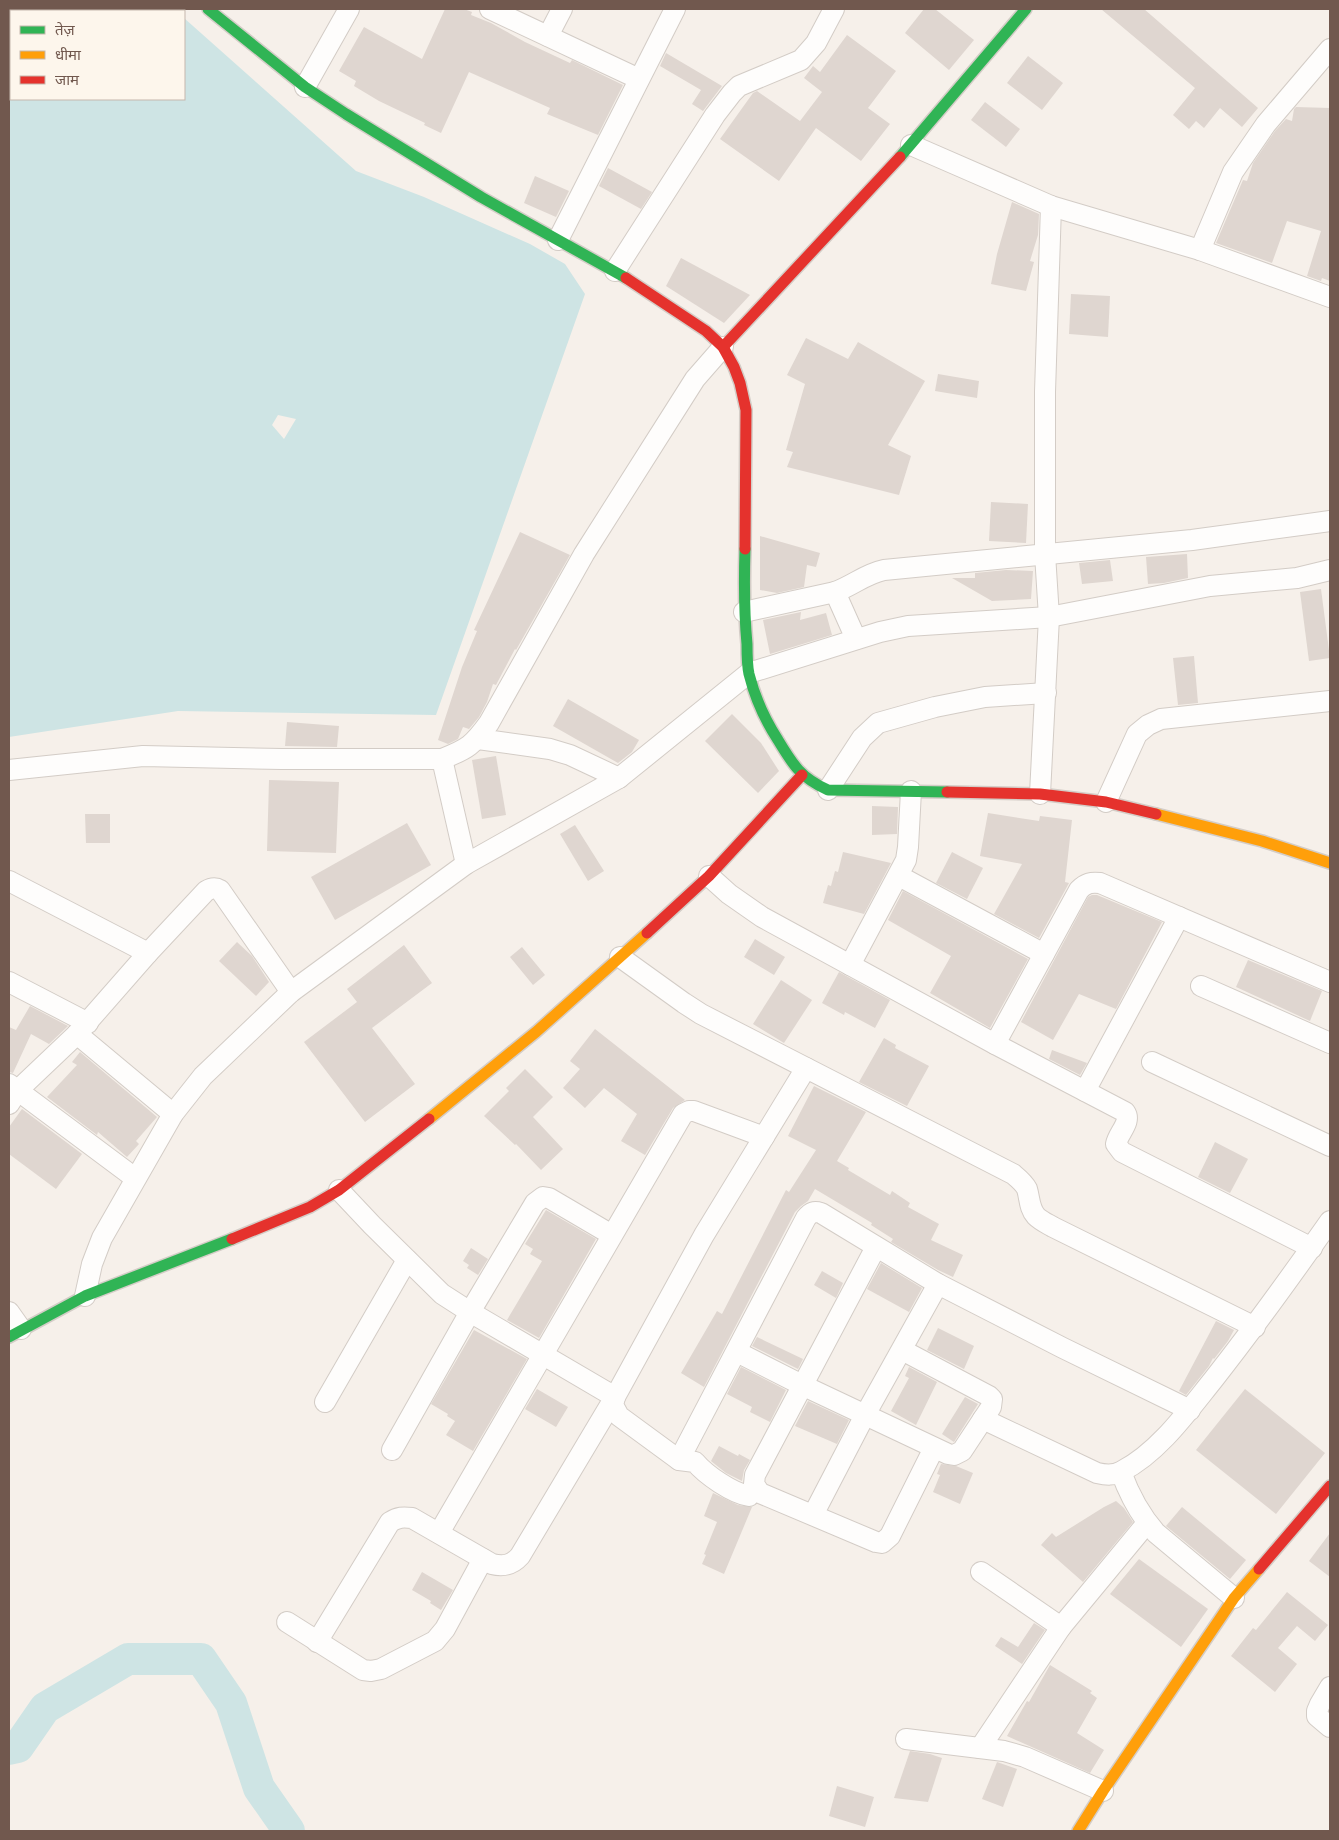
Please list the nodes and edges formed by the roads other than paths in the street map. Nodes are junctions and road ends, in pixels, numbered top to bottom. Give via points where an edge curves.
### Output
1 (349, 9) edge
2 (490, 9) edge
3 (562, 9) edge
4 (675, 9) edge
5 (834, 9) edge
6 (1026, 9) edge
7 (216, 12) edge
8 (548, 36) junction
9 (1330, 49) edge
10 (639, 79) junction
11 (305, 87) junction
12 (911, 145) junction
13 (1052, 206) junction
14 (558, 240) junction
15 (1200, 250) junction
16 (615, 271) junction
17 (1330, 297) edge
18 (722, 347) junction
19 (1330, 521) edge
20 (1045, 554) junction
21 (1330, 570) edge
22 (836, 592) junction
23 (744, 612) junction
24 (1049, 617) junction
25 (856, 640) junction
26 (749, 673) junction
27 (1046, 692) junction
28 (1330, 701) edge
29 (478, 739) junction
30 (442, 759) junction
31 (9, 770) edge
32 (802, 775) junction
33 (619, 778) junction
34 (828, 790) junction
35 (911, 791) junction
36 (1040, 794) junction
37 (1106, 802) junction
38 (1330, 863) edge
39 (466, 864) junction
40 (709, 876) junction
41 (898, 876) junction
42 (9, 881) edge
43 (1179, 917) junction
44 (148, 953) junction
45 (1044, 954) junction
46 (620, 957) junction
47 (850, 965) junction
48 (9, 982) edge
49 (1330, 982) edge
50 (1201, 986) dead end
51 (291, 992) junction
52 (82, 1029) junction
53 (1330, 1043) edge
54 (995, 1044) junction
55 (1152, 1062) dead end
56 (806, 1068) junction
57 (1085, 1091) junction
58 (12, 1093) edge
59 (173, 1114) junction
60 (764, 1137) junction
61 (1330, 1146) edge
62 (136, 1178) junction
63 (339, 1190) junction
64 (1328, 1229) edge
65 (612, 1235) junction
66 (876, 1247) junction
67 (1312, 1248) junction
68 (407, 1260) junction
69 (938, 1284) junction
70 (85, 1296) junction
71 (9, 1312) edge
72 (470, 1312) junction
73 (1255, 1327) junction
74 (15, 1333) edge
75 (902, 1350) junction
76 (737, 1352) junction
77 (542, 1354) junction
78 (804, 1386) junction
79 (615, 1397) junction
80 (325, 1402) dead end
81 (1190, 1410) junction
82 (865, 1415) junction
83 (983, 1419) junction
84 (934, 1448) junction
85 (392, 1450) dead end
86 (680, 1460) junction
87 (1126, 1485) junction
88 (1330, 1486) edge
89 (749, 1496) dead end
90 (813, 1516) junction
91 (1147, 1523) junction
92 (439, 1533) junction
93 (483, 1559) junction
94 (981, 1572) dead end
95 (1234, 1598) junction
96 (287, 1622) dead end
97 (1061, 1628) junction
98 (317, 1642) junction
99 (1330, 1687) edge
100 (1330, 1727) edge
101 (906, 1739) dead end
102 (980, 1748) junction
103 (1103, 1791) junction
104 (1078, 1831) edge

1 - 11 street
2 - 8 street
3 - 8 street
4 - 10 street
5 - 16 street via 816,43 801,60 740,86 732,93
6 - 12 main road
7 - 11 main road
8 - 10 street
9 - 15 street via 1266,124 1233,172
10 - 14 street
11 - 14 main road via 481,197
12 - 13 street
12 - 18 main road
13 - 15 street
13 - 20 street via 1045,392
14 - 16 main road
15 - 17 street
16 - 18 main road via 706,331
18 - 23 main road via 734,367 746,410
18 - 29 street via 695,379 584,554
19 - 20 street via 1192,540
20 - 22 street via 884,570 870,573
20 - 24 street
21 - 24 street via 1297,578 1210,586
22 - 23 street
22 - 25 street
23 - 26 main road
24 - 25 street via 908,626
24 - 27 street
25 - 26 street
26 - 32 main road via 771,729
26 - 33 street
27 - 34 street via 985,697 878,723 862,738
27 - 36 street
28 - 37 street via 1160,719 1137,734
29 - 30 street via 464,751
29 - 33 street via 550,749
30 - 31 street via 282,760 143,756
30 - 39 street
32 - 34 main road
32 - 40 main road
33 - 39 street
34 - 35 main road
35 - 36 main road
35 - 41 street via 908,847
36 - 37 main road
37 - 38 main road via 1262,841
39 - 51 street
40 - 46 main road
40 - 47 street via 762,917
41 - 45 street
41 - 47 street
42 - 44 street
43 - 45 street via 1092,882 1079,890
43 - 49 street
43 - 57 street
44 - 51 street via 206,891 216,888
44 - 52 street
45 - 54 street
46 - 56 street via 701,1014
46 - 63 main road via 536,1032
47 - 54 street
48 - 52 street
50 - 53 street
51 - 59 street via 204,1076
52 - 58 street
52 - 59 street
54 - 57 street
55 - 61 street
56 - 60 street
56 - 73 street via 1013,1174 1023,1182 1032,1211 1053,1227
57 - 67 street via 1128,1115 1117,1137 1116,1144 1122,1152
58 - 62 street
59 - 62 street
60 - 65 street via 694,1111 683,1114
60 - 79 street via 704,1235
62 - 70 street via 102,1238
63 - 68 street
63 - 70 main road via 270,1224
64 - 67 street
65 - 72 street via 543,1197 535,1203
65 - 77 street
66 - 69 street
66 - 76 street via 821,1213 811,1213
66 - 78 street
67 - 73 street
68 - 72 street via 442,1294
68 - 80 street
69 - 75 street
69 - 81 street
70 - 74 main road
71 - 74 street
72 - 77 street
72 - 85 street
73 - 81 street
75 - 82 street
75 - 83 street via 989,1396 992,1403
76 - 78 street
76 - 86 street
77 - 79 street
77 - 92 street
78 - 82 street
78 - 90 street via 755,1475 754,1484 760,1493
79 - 86 street via 613,1405 619,1416
79 - 93 street via 520,1556 514,1562 499,1566
81 - 87 street
82 - 84 street
82 - 90 street
83 - 84 street via 957,1455
83 - 87 street via 1097,1473 1113,1475
84 - 90 street via 886,1540 876,1542
86 - 89 street via 695,1462 703,1472
87 - 91 street
88 - 95 main road
91 - 95 street
91 - 97 street
92 - 93 street
92 - 98 street via 412,1518 402,1516 390,1522
93 - 98 street via 445,1629 435,1640 381,1669 363,1670
94 - 97 street
95 - 103 main road
96 - 98 street
97 - 102 street
99 - 100 street via 1317,1716
101 - 102 street
102 - 103 street via 1025,1757
103 - 104 main road

